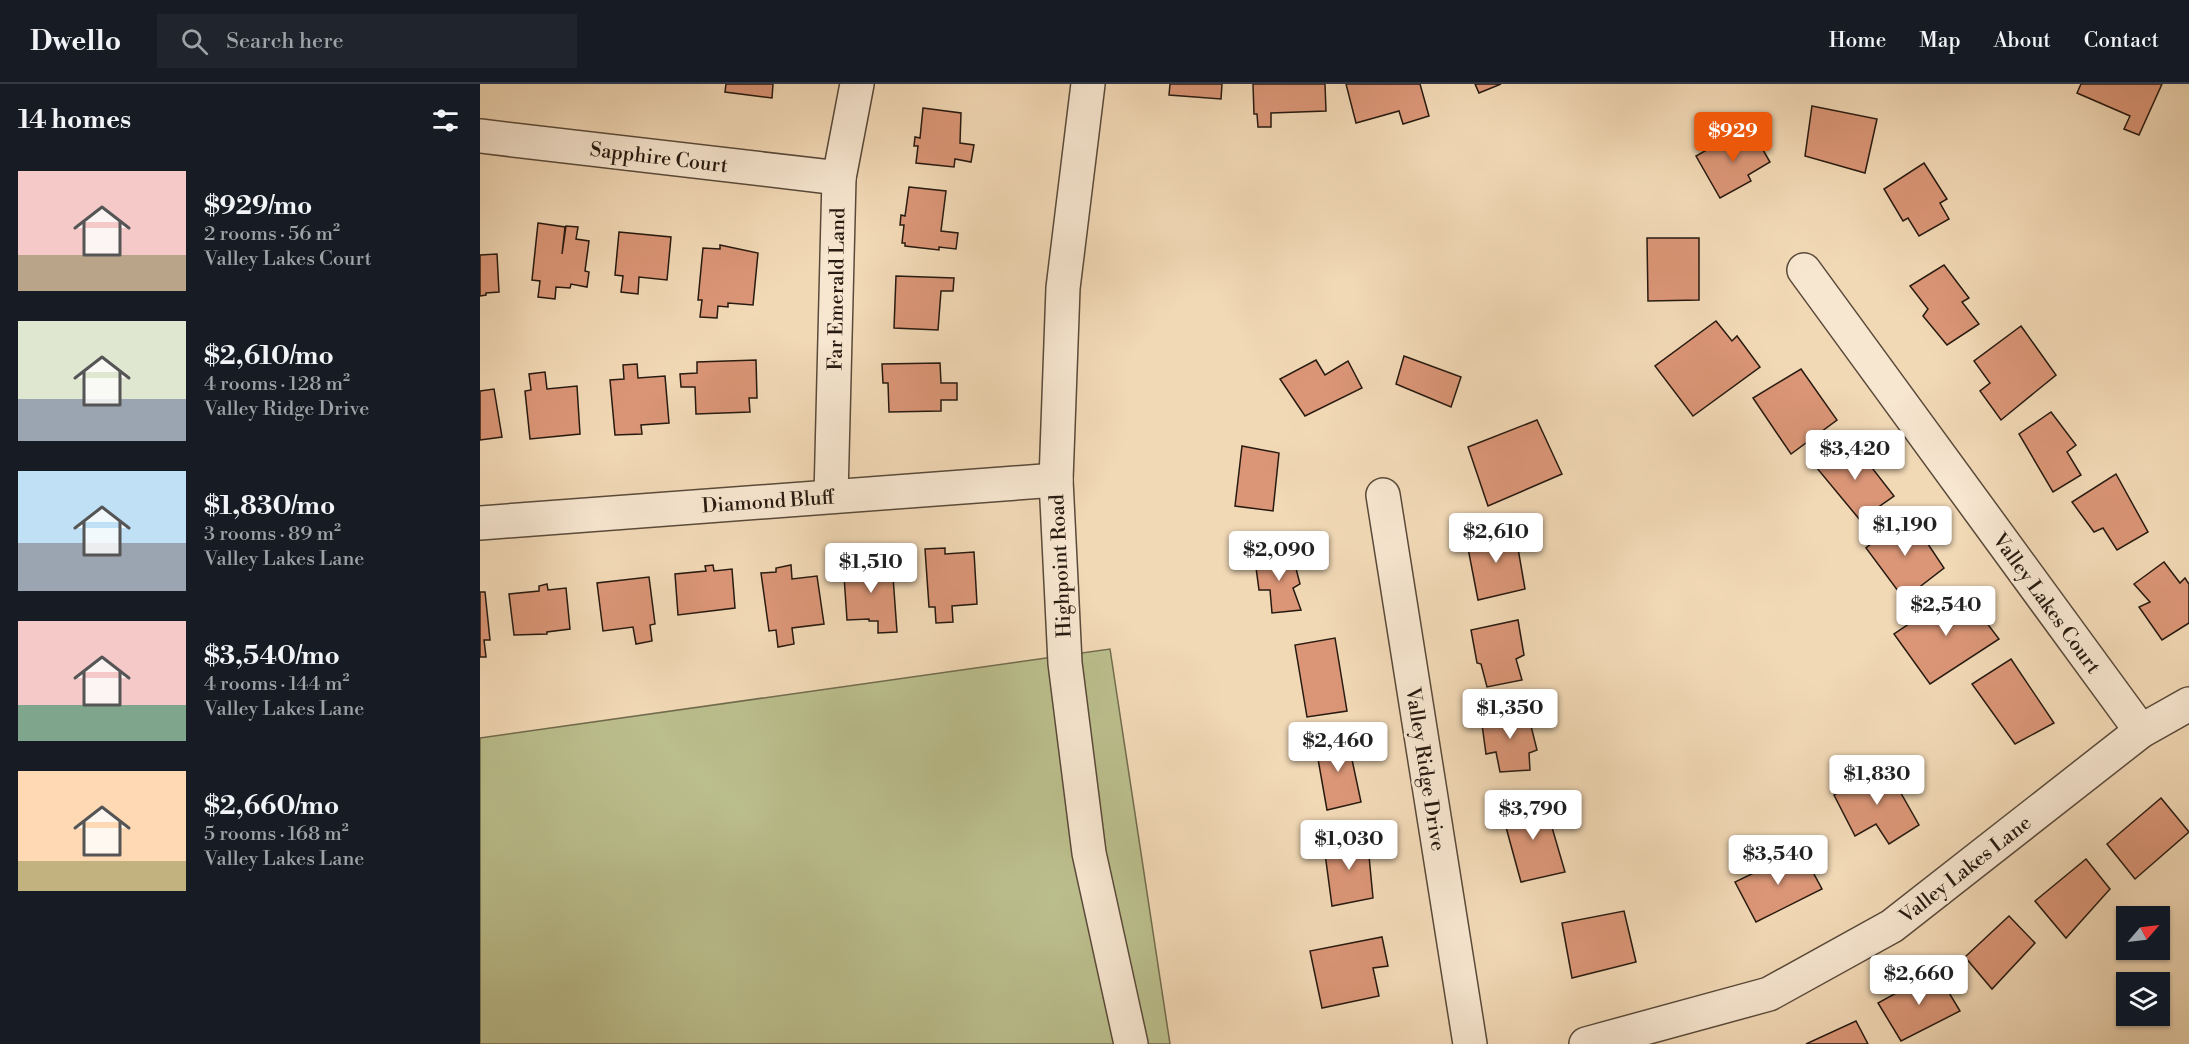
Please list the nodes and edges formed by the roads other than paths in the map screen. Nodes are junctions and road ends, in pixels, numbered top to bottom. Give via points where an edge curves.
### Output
1 (857, 84) edge
2 (1088, 84) edge
3 (480, 136) edge
4 (839, 178) junction
5 (1804, 270) dead end
6 (1056, 480) junction
7 (1383, 495) dead end
8 (831, 496) junction
9 (480, 523) edge
10 (2189, 704) edge
11 (2141, 731) junction
12 (1131, 1044) edge
13 (1470, 1044) edge
14 (1586, 1044) edge

1 - 4 street, Far Emerald Land
2 - 6 street, Highpoint Road via 1063,288
3 - 4 street, Sapphire Court
4 - 8 street, Far Emerald Land
5 - 11 street, Valley Lakes Court
6 - 8 street, Diamond Bluff
6 - 12 street, Highpoint Road via 1065,663 1089,853
7 - 13 street, Valley Ridge Drive
8 - 9 street, Diamond Bluff
10 - 11 street, Valley Lakes Lane
11 - 14 street, Valley Lakes Lane via 1893,926 1769,993

